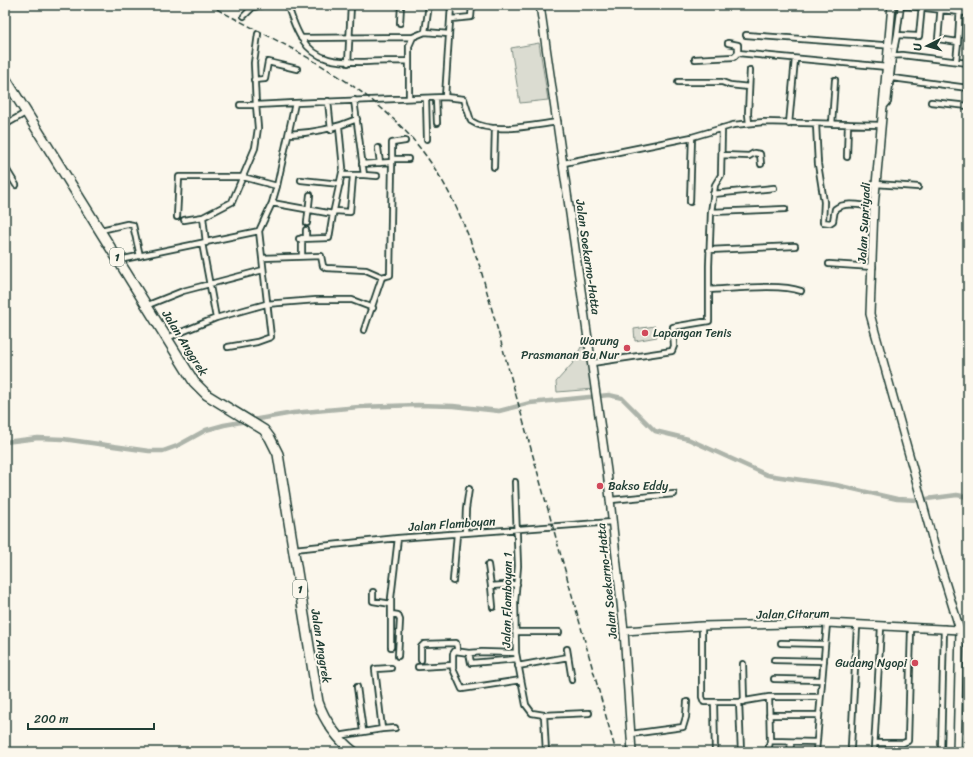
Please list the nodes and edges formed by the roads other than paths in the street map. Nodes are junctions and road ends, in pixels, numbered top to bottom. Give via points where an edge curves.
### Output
1 (262, 5) edge
2 (287, 5) edge
3 (351, 5) edge
4 (401, 5) edge
5 (429, 5) edge
6 (451, 5) edge
7 (472, 5) edge
8 (540, 5) edge
9 (892, 5) edge
10 (900, 5) edge
11 (960, 5) edge
12 (253, 6) edge
13 (922, 6) edge
14 (941, 7) edge
15 (959, 11) junction
16 (968, 13) edge
17 (244, 16) dead end
18 (451, 19) junction
19 (400, 23) dead end
20 (425, 32) junction
21 (258, 34) dead end
22 (449, 34) junction
23 (746, 35) dead end
24 (897, 35) junction
25 (413, 37) junction
26 (301, 38) junction
27 (349, 38) junction
28 (958, 42) junction
29 (728, 43) dead end
30 (891, 46) junction
31 (738, 53) junction
32 (890, 55) junction
33 (695, 59) dead end
34 (794, 59) junction
35 (409, 61) junction
36 (956, 61) junction
37 (348, 62) junction
38 (968, 63) edge
39 (887, 67) junction
40 (297, 69) dead end
41 (750, 70) dead end
42 (5, 78) edge
43 (888, 78) junction
44 (254, 80) junction
45 (835, 80) dead end
46 (678, 82) dead end
47 (749, 87) junction
48 (968, 88) edge
49 (445, 97) junction
50 (409, 98) junction
51 (426, 98) junction
52 (436, 98) junction
53 (354, 100) junction
54 (328, 101) junction
55 (931, 102) dead end
56 (295, 103) junction
57 (240, 105) dead end
58 (256, 105) junction
59 (968, 106) edge
60 (27, 112) junction
61 (5, 119) edge
62 (357, 119) junction
63 (558, 122) junction
64 (437, 123) dead end
65 (749, 123) junction
66 (7, 124) edge
67 (789, 124) junction
68 (816, 124) junction
69 (832, 124) junction
70 (848, 124) junction
71 (881, 125) junction
72 (339, 127) junction
73 (495, 128) junction
74 (722, 128) junction
75 (331, 130) junction
76 (289, 134) junction
77 (692, 137) junction
78 (427, 139) dead end
79 (405, 141) dead end
80 (378, 148) dead end
81 (722, 155) junction
82 (563, 157) junction
83 (847, 157) dead end
84 (408, 158) dead end
85 (392, 161) junction
86 (380, 163) junction
87 (362, 164) junction
88 (761, 164) dead end
89 (5, 167) edge
90 (494, 167) dead end
91 (364, 175) junction
92 (342, 176) junction
93 (354, 176) junction
94 (377, 176) dead end
95 (243, 178) junction
96 (302, 180) dead end
97 (340, 184) junction
98 (876, 184) junction
99 (16, 185) dead end
100 (277, 186) junction
101 (918, 187) dead end
102 (774, 188) dead end
103 (713, 194) junction
104 (310, 195) dead end
105 (690, 202) dead end
106 (272, 203) junction
107 (874, 207) junction
108 (785, 209) dead end
109 (308, 210) junction
110 (711, 212) junction
111 (334, 213) junction
112 (203, 216) junction
113 (176, 217) dead end
114 (184, 220) dead end
115 (307, 223) dead end
116 (101, 230) junction
117 (306, 230) dead end
118 (260, 231) junction
119 (302, 239) junction
120 (204, 243) junction
121 (794, 246) dead end
122 (709, 250) junction
123 (302, 255) junction
124 (140, 256) junction
125 (262, 258) junction
126 (119, 260) junction
127 (829, 264) dead end
128 (873, 267) junction
129 (263, 270) junction
130 (382, 277) junction
131 (210, 285) junction
132 (709, 290) junction
133 (801, 291) dead end
134 (266, 304) junction
135 (148, 305) junction
136 (373, 308) junction
137 (216, 318) junction
138 (364, 330) dead end
139 (167, 338) junction
140 (228, 347) dead end
141 (592, 363) junction
142 (515, 482) dead end
143 (469, 489) dead end
144 (674, 494) dead end
145 (611, 500) junction
146 (612, 522) junction
147 (517, 530) junction
148 (457, 534) junction
149 (465, 534) junction
150 (398, 538) junction
151 (294, 549) junction
152 (488, 565) dead end
153 (453, 581) dead end
154 (517, 584) junction
155 (491, 586) junction
156 (373, 592) dead end
157 (391, 604) junction
158 (493, 607) dead end
159 (391, 614) junction
160 (827, 623) junction
161 (702, 626) junction
162 (857, 626) junction
163 (881, 627) junction
164 (944, 628) junction
165 (911, 629) junction
166 (963, 630) edge
167 (624, 631) junction
168 (515, 632) junction
169 (559, 632) dead end
170 (781, 643) dead end
171 (825, 644) junction
172 (391, 647) dead end
173 (567, 649) dead end
174 (458, 651) junction
175 (469, 653) junction
176 (516, 653) junction
177 (398, 656) dead end
178 (568, 657) junction
179 (517, 659) junction
180 (421, 660) dead end
181 (774, 660) dead end
182 (824, 661) junction
183 (743, 664) dead end
184 (453, 665) junction
185 (518, 666) junction
186 (418, 667) dead end
187 (391, 668) dead end
188 (774, 679) dead end
189 (521, 680) junction
190 (572, 680) dead end
191 (822, 680) junction
192 (357, 687) dead end
193 (769, 697) junction
194 (820, 697) junction
195 (687, 702) dead end
196 (741, 702) junction
197 (714, 703) junction
198 (589, 713) dead end
199 (544, 715) junction
200 (769, 715) junction
201 (819, 715) junction
202 (395, 728) dead end
203 (382, 729) junction
204 (363, 732) junction
205 (631, 734) junction
206 (338, 736) junction
207 (770, 741) junction
208 (816, 742) junction
209 (791, 743) junction
210 (875, 743) junction
211 (851, 747) dead end
212 (874, 749) dead end
213 (353, 752) edge
214 (546, 752) edge
215 (632, 752) edge
216 (715, 752) edge
217 (741, 752) edge
218 (768, 752) edge
219 (790, 752) edge
220 (816, 752) edge
221 (942, 752) edge
222 (957, 752) edge

1 - 12 street
2 - 26 street
3 - 27 street
4 - 19 street
5 - 20 street
6 - 18 street
7 - 18 street via 471,17
8 - 63 main road, Jalan Soekarno-Hatta
9 - 30 main road, Jalan Supriyadi
10 - 13 street
10 - 24 street
11 - 15 street
12 - 17 street
13 - 14 street
13 - 24 street via 919,36
14 - 15 street
14 - 28 street via 938,39
15 - 16 street
15 - 28 street
18 - 22 street
20 - 22 street
20 - 25 street
21 - 44 street via 254,50
22 - 49 street
23 - 30 street
24 - 30 street
25 - 27 street
25 - 35 street via 409,46
26 - 27 street
26 - 37 street via 312,51 325,59 332,62
27 - 37 street
28 - 36 street
29 - 31 street via 738,45
30 - 32 main road, Jalan Supriyadi
31 - 33 street via 734,57
31 - 34 street
32 - 36 street
32 - 39 main road, Jalan Supriyadi
32 - 43 street
34 - 39 street
34 - 67 street
35 - 37 street
35 - 50 street
36 - 38 street
39 - 43 main road, Jalan Supriyadi
40 - 44 street via 268,62 266,79
41 - 47 street
42 - 60 highway, Jalan Anggrek / 1
43 - 48 street
43 - 71 main road, Jalan Supriyadi
44 - 58 street
45 - 69 street
46 - 47 street via 722,82
47 - 65 street
49 - 52 street
49 - 73 street via 464,98 471,121
50 - 51 street
50 - 53 street
51 - 52 street
51 - 78 street
52 - 64 street
53 - 54 street
53 - 62 street
54 - 56 street
54 - 75 street
55 - 59 street
56 - 58 street
56 - 76 street
57 - 58 street
58 - 95 street via 257,140
60 - 66 street
60 - 116 highway, Jalan Anggrek / 1
61 - 66 street
62 - 72 street
62 - 87 street
63 - 73 street
63 - 82 main road, Jalan Soekarno-Hatta
65 - 67 street
65 - 74 street
67 - 68 street
68 - 69 street
68 - 107 street via 817,158 824,202 823,222 833,221 835,209 840,206 848,204
69 - 70 street
70 - 71 street
70 - 83 street
71 - 98 main road, Jalan Supriyadi
72 - 75 street
72 - 92 street
73 - 90 street
74 - 77 street
74 - 81 street
75 - 76 street
76 - 100 street
77 - 82 street
77 - 105 street
79 - 85 street via 392,143
80 - 86 street
81 - 88 street via 760,154
81 - 103 street via 721,175
82 - 141 main road, Jalan Soekarno-Hatta
84 - 85 street
85 - 86 street
85 - 130 street via 390,275
86 - 87 street
87 - 91 street
89 - 99 street
91 - 93 street
91 - 94 street
92 - 93 street
92 - 97 street
93 - 111 street via 350,212
95 - 100 street
95 - 112 street via 231,204
95 - 113 street via 179,177
96 - 97 street
97 - 111 street
98 - 101 street
98 - 107 main road, Jalan Supriyadi
100 - 106 street
102 - 103 street
103 - 110 street
104 - 109 street
106 - 109 street
106 - 118 street
107 - 128 main road, Jalan Supriyadi
108 - 110 street
109 - 111 street
109 - 115 street
110 - 122 street
111 - 119 street via 329,238
112 - 114 street
112 - 120 street
116 - 124 street via 133,225
116 - 126 highway, Jalan Anggrek / 1
117 - 119 street
118 - 120 street
118 - 125 street
119 - 123 street
120 - 124 street
120 - 131 street
121 - 122 street
122 - 132 street
123 - 125 street
123 - 130 street via 321,256 326,268 366,270
124 - 126 street
125 - 129 street
126 - 135 highway, Jalan Anggrek / 1
127 - 128 street
128 - 166 main road, Jalan Supriyadi via 871,317 924,506
129 - 131 street
129 - 134 street
130 - 136 street
131 - 135 street via 183,291
131 - 137 street
132 - 133 street via 761,288
132 - 141 street via 709,322 673,327 672,351
134 - 136 street via 352,300
134 - 137 street
134 - 140 street via 270,338
135 - 139 highway, Jalan Anggrek / 1
136 - 138 street
137 - 139 street
139 - 151 highway, Jalan Anggrek / 1 via 187,371 204,392 250,420 270,438 278,454
141 - 145 main road, Jalan Soekarno-Hatta
142 - 147 street, Jalan Flamboyan 1
143 - 149 street
144 - 145 street
145 - 146 main road, Jalan Soekarno-Hatta
146 - 147 street, Jalan Flamboyan
146 - 167 main road, Jalan Soekarno-Hatta
147 - 149 street, Jalan Flamboyan
147 - 154 street, Jalan Flamboyan 1
148 - 149 street, Jalan Flamboyan
148 - 150 street, Jalan Flamboyan
148 - 153 street
150 - 151 street, Jalan Flamboyan
150 - 157 street
151 - 206 highway, Jalan Anggrek / 1 via 318,702 324,718
152 - 155 street
154 - 155 street
154 - 168 street, Jalan Flamboyan 1
155 - 158 street
156 - 157 street via 373,601
157 - 159 street
159 - 172 street
159 - 177 street via 398,615 400,620
160 - 161 main road, Jalan Citarum
160 - 162 main road, Jalan Citarum
160 - 171 street
161 - 167 main road, Jalan Citarum
161 - 197 street via 702,697 704,702
162 - 163 main road, Jalan Citarum
162 - 211 street
163 - 165 main road, Jalan Citarum
163 - 210 street
164 - 165 main road, Jalan Citarum
164 - 166 main road, Jalan Citarum
164 - 221 street
165 - 210 street via 908,741 903,744
166 - 222 main road, Jalan Supriyadi
167 - 205 main road, Jalan Soekarno-Hatta
168 - 169 street
168 - 176 street, Jalan Flamboyan 1
170 - 171 street
171 - 182 street
173 - 178 street
174 - 175 street
174 - 180 street via 456,644 424,644 421,647
174 - 184 street via 453,654
175 - 176 street
175 - 179 street via 470,663
176 - 179 street, Jalan Flamboyan 1
178 - 185 street
178 - 190 street
179 - 185 street, Jalan Flamboyan 1
181 - 182 street
182 - 191 street
183 - 196 street
184 - 186 street
184 - 189 street via 462,689
185 - 189 street, Jalan Flamboyan 1
187 - 203 street via 375,669
188 - 191 street
189 - 199 street, Jalan Flamboyan 1 via 526,705 531,712
191 - 194 street
192 - 204 street
193 - 194 street
193 - 196 street
193 - 200 street
194 - 201 street
195 - 205 street via 683,726
196 - 197 street
196 - 217 street
197 - 216 street
198 - 199 street
199 - 214 street
200 - 201 street
200 - 207 street
201 - 208 street
202 - 203 street
203 - 204 street
204 - 206 street
205 - 215 main road, Jalan Soekarno-Hatta
206 - 213 highway, Jalan Anggrek / 1
207 - 209 street
207 - 218 street
208 - 209 street
208 - 220 street
209 - 219 street
210 - 212 street

